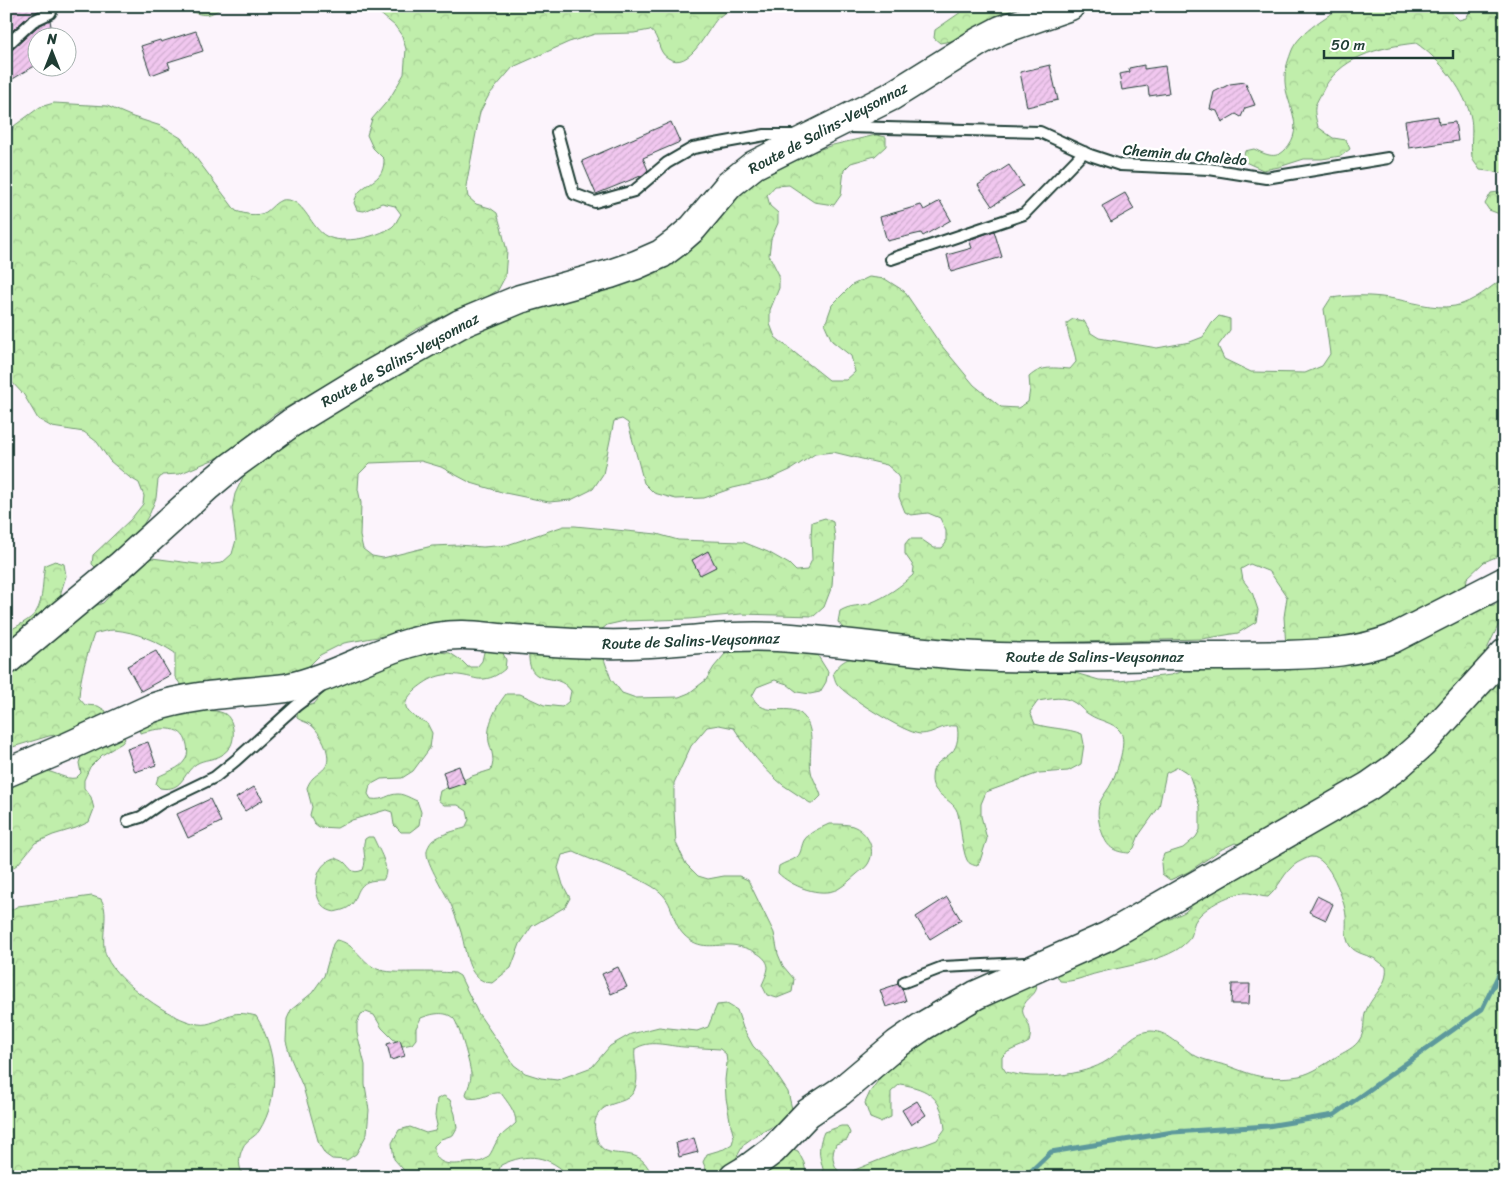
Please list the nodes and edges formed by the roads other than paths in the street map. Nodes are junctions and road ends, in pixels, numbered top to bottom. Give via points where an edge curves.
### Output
1 (54, 6) edge
2 (1070, 6) edge
3 (6, 46) edge
4 (834, 126) junction
5 (557, 132) dead end
6 (807, 138) junction
7 (1084, 152) junction
8 (1388, 158) dead end
9 (891, 259) dead end
10 (1505, 581) edge
11 (1505, 653) edge
12 (6, 662) edge
13 (329, 675) junction
14 (6, 774) edge
15 (128, 821) dead end
16 (1040, 967) junction
17 (904, 982) dead end
18 (734, 1177) edge

1 - 3 lane via 50,13 33,21
2 - 4 street, Route de Salins-Veysonnaz via 1001,30 890,97
4 - 6 street, Route de Salins-Veysonnaz
4 - 7 lane, Chemin du Chalèdo via 1040,132
5 - 6 lane via 574,194 595,202 634,191 667,163 694,148 765,135 806,135
6 - 12 street, Route de Salins-Veysonnaz via 746,170 693,228 661,254 610,274 520,299 460,324 291,423 214,481
7 - 8 lane, Chemin du Chalèdo via 1120,165 1209,169 1266,178
7 - 9 lane via 1024,214
10 - 13 street, Route de Salins-Veysonnaz via 1392,639 1357,650 1337,652 1241,657 1040,659 905,651 761,636 623,644 461,635 398,646
11 - 16 street via 1422,744 1369,786 1108,936
13 - 14 street, Route de Salins-Veysonnaz via 286,688 165,703
13 - 15 lane via 322,686 215,777
16 - 17 lane via 1032,963 943,967
16 - 18 street via 976,995 909,1035 841,1091 808,1113 768,1154

